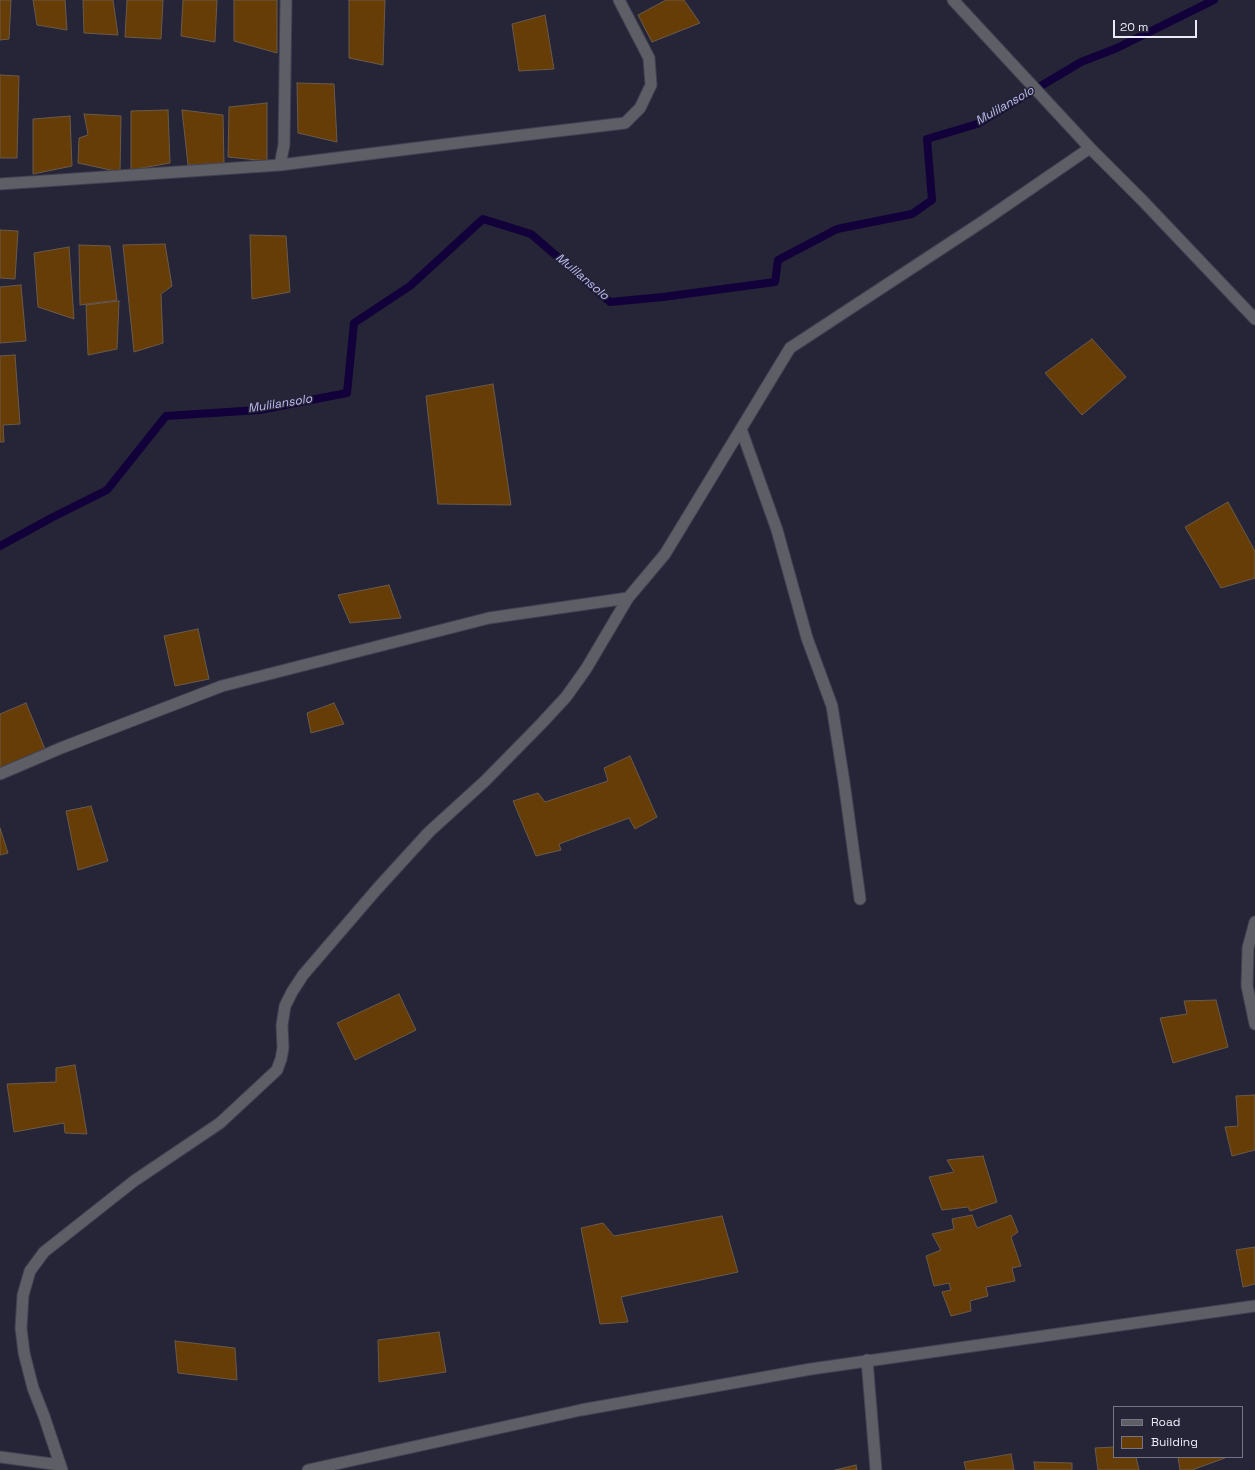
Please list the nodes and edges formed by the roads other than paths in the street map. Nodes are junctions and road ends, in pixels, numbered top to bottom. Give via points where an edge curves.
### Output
1 (286, 0) edge
2 (619, 0) edge
3 (953, 0) edge
4 (1090, 148) junction
5 (280, 165) junction
6 (0, 184) edge
7 (1255, 319) edge
8 (741, 429) junction
9 (628, 598) junction
10 (0, 774) edge
11 (860, 899) dead end
12 (1255, 922) edge
13 (1255, 1024) edge
14 (1255, 1306) edge
15 (867, 1360) junction
16 (0, 1457) edge
17 (61, 1468) edge
18 (308, 1470) edge
19 (876, 1470) edge

1 - 5 street via 284,145
2 - 5 street via 649,58 651,85 640,108 625,123
3 - 4 street
4 - 7 street
4 - 8 street via 790,348
5 - 6 street
8 - 9 street via 665,554
8 - 11 street via 777,530 807,638 832,706
9 - 10 street via 489,618 222,686
9 - 17 street via 586,669 566,697 490,775 429,832 303,975 285,1006 282,1059 277,1070 220,1123 134,1181 50,1247 30,1271 22,1308 24,1353 33,1388
12 - 13 street via 1248,948 1247,986
14 - 15 street
15 - 18 street via 581,1410
15 - 19 street
16 - 17 street

